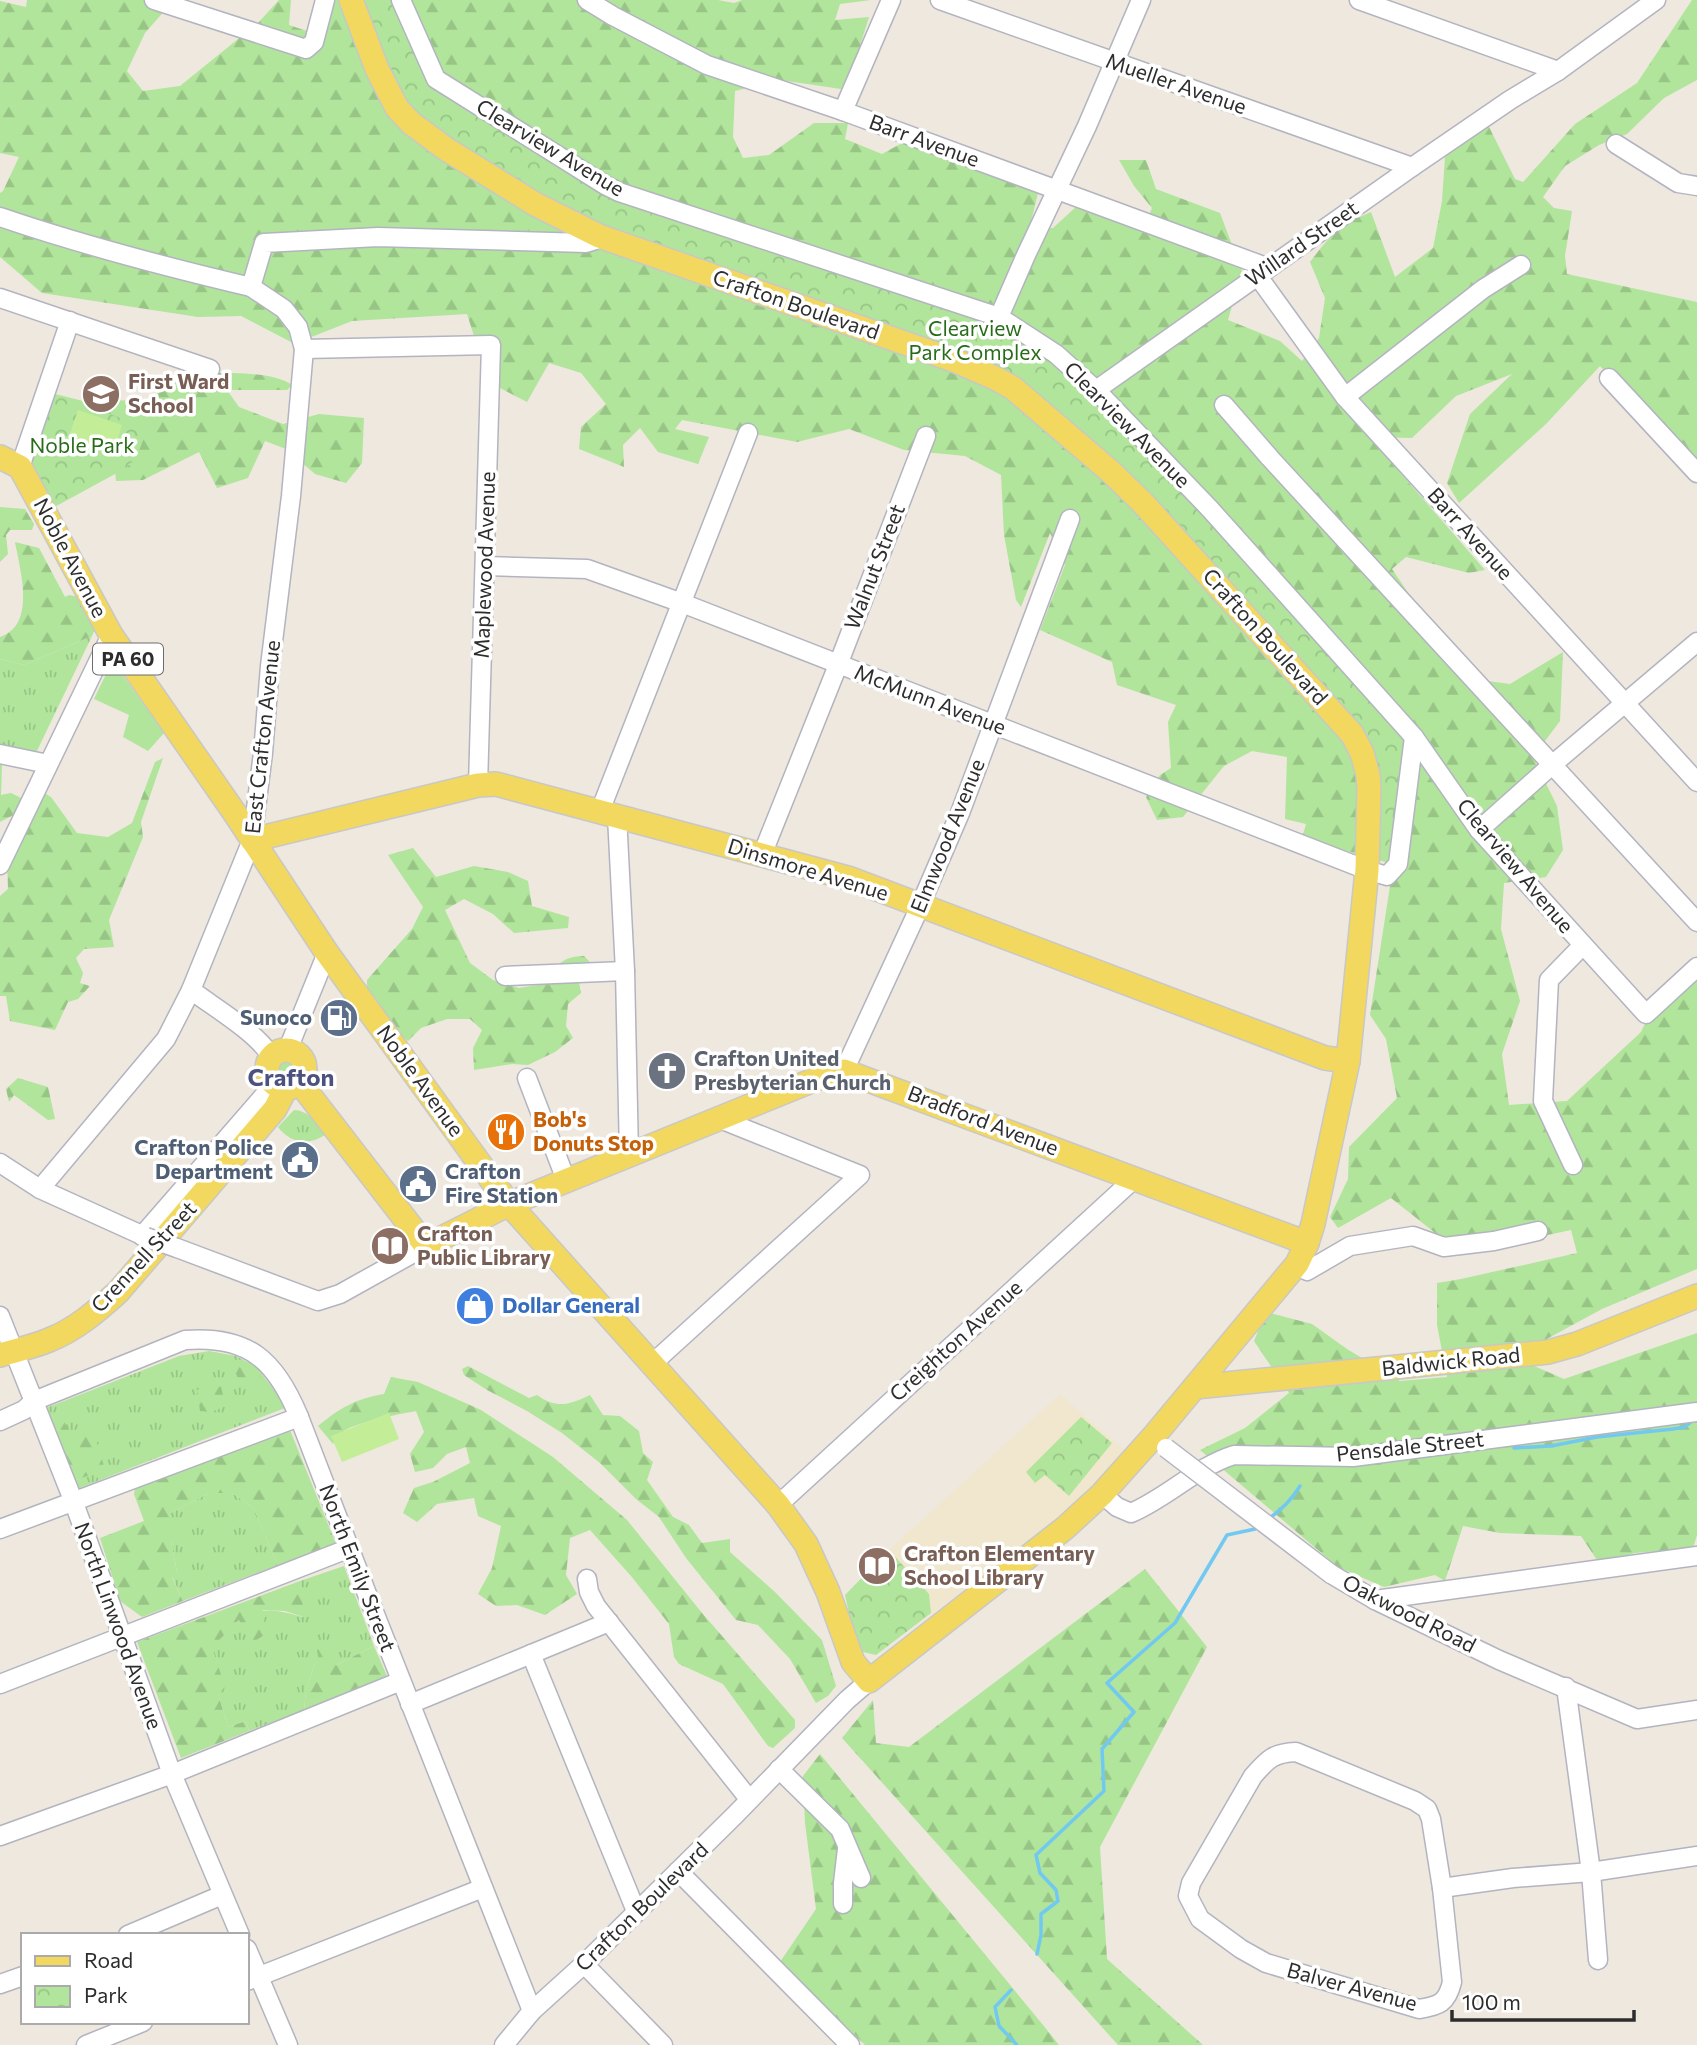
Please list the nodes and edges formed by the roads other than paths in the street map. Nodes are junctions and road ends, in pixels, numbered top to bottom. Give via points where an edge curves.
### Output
1 (154, 0) edge
2 (325, 0) edge
3 (351, 0) edge
4 (401, 0) edge
5 (587, 0) edge
6 (891, 0) edge
7 (940, 0) edge
8 (1142, 0) edge
9 (1359, 0) edge
10 (1656, 0) edge
11 (1114, 63) junction
12 (1558, 71) junction
13 (843, 111) junction
14 (1616, 144) dead end
15 (1412, 167) junction
16 (1697, 186) edge
17 (1058, 190) junction
18 (0, 217) edge
19 (599, 236) junction
20 (1521, 265) dead end
21 (1263, 271) junction
22 (251, 287) junction
23 (0, 298) edge
24 (999, 317) junction
25 (70, 321) junction
26 (304, 349) junction
27 (210, 369) dead end
28 (1609, 378) dead end
29 (1096, 390) junction
30 (1345, 397) junction
31 (1224, 405) dead end
32 (748, 433) dead end
33 (926, 436) dead end
34 (10, 462) edge
35 (1697, 473) edge
36 (1070, 519) dead end
37 (485, 566) junction
38 (682, 603) junction
39 (111, 635) junction
40 (1697, 642) edge
41 (838, 665) junction
42 (1624, 702) junction
43 (993, 724) junction
44 (1414, 737) junction
45 (0, 754) edge
46 (48, 764) junction
47 (1553, 764) junction
48 (1697, 782) edge
49 (478, 785) junction
50 (609, 813) junction
51 (1479, 831) junction
52 (6, 840) edge
53 (252, 840) junction
54 (762, 855) junction
55 (0, 865) edge
56 (1367, 870) junction
57 (920, 906) junction
58 (1697, 922) edge
59 (1583, 946) junction
60 (327, 953) junction
61 (1697, 967) edge
62 (625, 971) junction
63 (505, 976) dead end
64 (191, 990) junction
65 (280, 1053) junction
66 (1348, 1061) junction
67 (844, 1071) junction
68 (527, 1078) dead end
69 (286, 1085) junction
70 (720, 1119) junction
71 (629, 1155) junction
72 (0, 1163) edge
73 (1573, 1165) dead end
74 (1135, 1178) junction
75 (566, 1180) junction
76 (40, 1189) junction
77 (509, 1203) junction
78 (1538, 1231) dead end
79 (144, 1236) junction
80 (1307, 1243) junction
81 (426, 1246) junction
82 (1297, 1264) junction
83 (1697, 1296) edge
84 (0, 1316) edge
85 (6, 1353) edge
86 (653, 1363) junction
87 (1195, 1387) junction
88 (34, 1401) junction
89 (1697, 1412) edge
90 (299, 1417) junction
91 (0, 1421) edge
92 (1160, 1443) junction
93 (1102, 1494) junction
94 (73, 1500) junction
95 (778, 1505) junction
96 (0, 1529) edge
97 (351, 1548) junction
98 (1697, 1556) edge
99 (587, 1579) dead end
100 (1375, 1600) junction
101 (608, 1622) junction
102 (123, 1637) junction
103 (531, 1654) junction
104 (401, 1681) junction
105 (869, 1681) junction
106 (0, 1684) edge
107 (1566, 1687) junction
108 (410, 1704) junction
109 (1697, 1710) edge
110 (785, 1763) junction
111 (172, 1773) junction
112 (749, 1799) junction
113 (0, 1836) edge
114 (847, 1846) junction
115 (1697, 1856) edge
116 (678, 1871) junction
117 (1591, 1872) junction
118 (861, 1878) dead end
119 (483, 1888) junction
120 (1442, 1888) junction
121 (222, 1895) junction
122 (843, 1904) dead end
123 (636, 1911) junction
124 (133, 1933) edge
125 (239, 1933) edge
126 (248, 1954) edge
127 (1598, 1960) dead end
128 (584, 1964) junction
129 (21, 1977) edge
130 (253, 1979) edge
131 (0, 1984) edge
132 (532, 2011) junction
133 (138, 2024) edge
134 (115, 2034) edge
135 (86, 2045) edge
136 (288, 2045) edge
137 (504, 2045) edge
138 (663, 2045) edge
139 (850, 2045) edge

1 - 2 street via 306,49 314,42
3 - 19 main road, Crafton Boulevard via 387,91 411,123 535,204
4 - 24 street, Clearview Avenue via 436,79 605,185
5 - 13 street, Barr Avenue via 707,65
6 - 13 street
7 - 11 street, Mueller Avenue
8 - 11 street
9 - 12 street
10 - 12 street, Willard Street
11 - 15 street, Mueller Avenue
11 - 17 street
12 - 15 street, Willard Street
13 - 17 street, Barr Avenue
14 - 16 street via 1678,183
15 - 21 street, Willard Street
17 - 21 street, Barr Avenue
17 - 24 street
18 - 22 street via 155,264
19 - 22 street via 586,243 378,237 264,243
19 - 56 main road, Crafton Boulevard via 956,361 1013,388 1142,502 1346,726 1366,764
20 - 30 street via 1483,289
21 - 29 street, Willard Street
21 - 30 street, Barr Avenue
22 - 26 street via 284,309 298,327
23 - 25 street
24 - 29 street, Clearview Avenue via 1056,354
25 - 27 street
25 - 34 street
26 - 37 street, Maplewood Avenue via 491,345
26 - 53 street, East Crafton Avenue
28 - 35 street
29 - 44 street, Clearview Avenue via 1210,509
30 - 42 street, Barr Avenue
31 - 47 street
32 - 38 street
33 - 41 street, Walnut Street
34 - 39 main road, Noble Avenue / PA 60
36 - 43 street, Elmwood Avenue
37 - 38 street, McMunn Avenue via 587,569
37 - 49 street, Maplewood Avenue
38 - 41 street, McMunn Avenue
38 - 50 street
39 - 46 street
39 - 53 main road, Noble Avenue / PA 60
40 - 42 street
41 - 43 street, McMunn Avenue
41 - 54 street, Walnut Street
42 - 47 street
42 - 48 street, Barr Avenue
43 - 56 street, McMunn Avenue
43 - 57 street, Elmwood Avenue
44 - 51 street, Clearview Avenue
44 - 56 street via 1398,864 1387,876
45 - 46 street
46 - 52 street
47 - 51 street
47 - 58 street
49 - 50 main road, Dinsmore Avenue via 496,784
49 - 53 main road, Dinsmore Avenue
50 - 54 main road, Dinsmore Avenue
50 - 62 street
51 - 59 street, Clearview Avenue
52 - 55 street
53 - 60 main road, Noble Avenue
53 - 64 street, East Crafton Avenue
54 - 57 main road, Dinsmore Avenue via 848,878
56 - 66 main road, Crafton Boulevard
57 - 66 main road, Dinsmore Avenue via 1325,1058
57 - 67 street, Elmwood Avenue
59 - 61 street, Clearview Avenue via 1646,1014
59 - 73 street via 1549,981 1543,1101
60 - 65 street
60 - 77 main road, Noble Avenue
62 - 63 street
62 - 71 street
64 - 65 street
64 - 76 street, East Crafton Avenue via 166,1039
65 - 69 main road via 267,1074
65 - 69 main road via 300,1055 304,1060 305,1074
66 - 80 main road, Crafton Boulevard
67 - 70 main road
67 - 74 main road, Bradford Avenue
68 - 75 street
69 - 79 street
69 - 81 main road
69 - 85 main road, Crennell Street via 275,1109 118,1292 71,1329
70 - 71 main road
70 - 86 street via 860,1175
71 - 75 main road
72 - 76 street
74 - 80 main road, Bradford Avenue
74 - 95 street, Creighton Avenue
75 - 77 main road
76 - 79 street
77 - 81 main road
77 - 86 main road, Noble Avenue
78 - 82 street via 1444,1247 1413,1236 1350,1246 1307,1271
79 - 81 street, bridge via 318,1301 340,1294
80 - 82 main road, Crafton Boulevard
82 - 87 main road, Crafton Boulevard
83 - 87 main road, Baldwick Road via 1548,1352
84 - 85 street, North Linwood Avenue
85 - 88 street, North Linwood Avenue
86 - 95 main road, Noble Avenue
87 - 92 main road, Crafton Boulevard
88 - 90 street, North Emily Street via 186,1340 207,1338 250,1351 265,1361 276,1372
88 - 91 street, North Emily Street
88 - 94 street, North Linwood Avenue
89 - 93 street, Pensdale Street via 1353,1457 1234,1455 1131,1513
90 - 94 street
90 - 97 street, North Emily Street
92 - 93 main road, Crafton Boulevard
92 - 100 street, Oakwood Road, bridge via 1331,1574
93 - 105 main road, Crafton Boulevard
94 - 96 street
94 - 102 street, North Linwood Avenue
95 - 105 main road, Noble Avenue via 806,1544 853,1662
97 - 102 street
97 - 104 street, North Emily Street
98 - 100 street
99 - 101 street via 589,1592
100 - 107 street, Oakwood Road
101 - 103 street
101 - 112 street
102 - 106 street
102 - 111 street, North Linwood Avenue
103 - 108 street
103 - 123 street
104 - 108 street, North Emily Street
104 - 111 street
105 - 110 street, Crafton Boulevard
107 - 109 street, Oakwood Road via 1637,1718
107 - 117 street
108 - 119 street, North Emily Street
110 - 112 street, Crafton Boulevard
110 - 114 street via 840,1829
111 - 113 street
111 - 121 street, North Linwood Avenue
112 - 116 street, Crafton Boulevard
114 - 118 street
114 - 122 street
115 - 117 street
116 - 123 street, Crafton Boulevard
116 - 139 street
117 - 120 street
117 - 127 street
119 - 130 street
119 - 132 street, North Emily Street
120 - 120 street, Balver Avenue via 1452,1982 1448,1996 1436,2006 1419,2009 1266,1963 1200,1919 1188,1896 1191,1883 1254,1776 1266,1760 1296,1752 1427,1810
121 - 124 street
121 - 125 street, North Linwood Avenue
123 - 128 street, Crafton Boulevard
126 - 130 street
128 - 132 street, Crafton Boulevard
128 - 138 street
129 - 131 street
130 - 136 street
132 - 137 street, Crafton Boulevard
133 - 134 street
134 - 135 street

